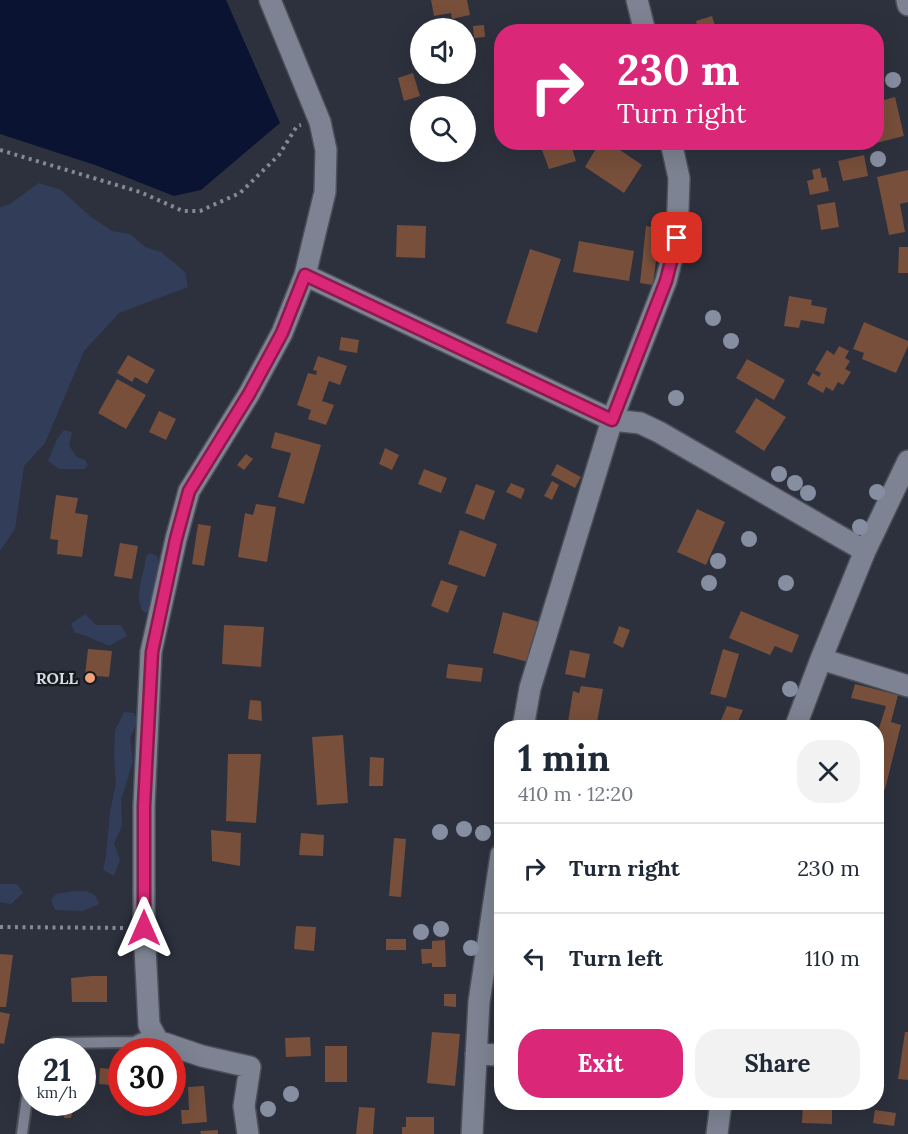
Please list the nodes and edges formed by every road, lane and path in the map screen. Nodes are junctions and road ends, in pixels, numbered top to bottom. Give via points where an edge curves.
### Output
1 (270, 0) edge
2 (637, 0) edge
3 (907, 0) edge
4 (908, 5) edge
5 (643, 24) edge
6 (320, 122) junction
7 (0, 150) edge
8 (673, 150) edge
9 (305, 275) junction
10 (612, 420) junction
11 (908, 461) edge
12 (866, 550) junction
13 (821, 659) junction
14 (908, 686) edge
15 (524, 720) edge
16 (798, 720) edge
17 (494, 902) edge
18 (0, 927) edge
19 (144, 928) junction
20 (153, 1033) junction
21 (96, 1042) edge
22 (476, 1054) junction
23 (494, 1055) edge
24 (720, 1110) edge
25 (24, 1116) edge
26 (22, 1134) edge
27 (248, 1134) edge
28 (472, 1134) edge
29 (717, 1134) edge

1 - 6 street
2 - 5 street
3 - 4 street
6 - 7 path via 297,126 279,155 240,193 200,211 183,211 140,192
6 - 9 street via 326,150 326,192
8 - 10 street via 679,178 677,238 666,281
9 - 10 street
9 - 19 street via 282,333 189,491 176,539 152,652 144,806
10 - 12 street via 640,423 659,432
10 - 15 street via 530,688
11 - 12 street
12 - 13 street
13 - 14 street
13 - 16 street
17 - 22 street via 479,1002
18 - 19 path
19 - 20 street via 149,1026
20 - 21 lane via 134,1042
20 - 27 street via 158,1041 250,1067 244,1106
22 - 23 street
22 - 28 street
24 - 29 street
25 - 26 lane

